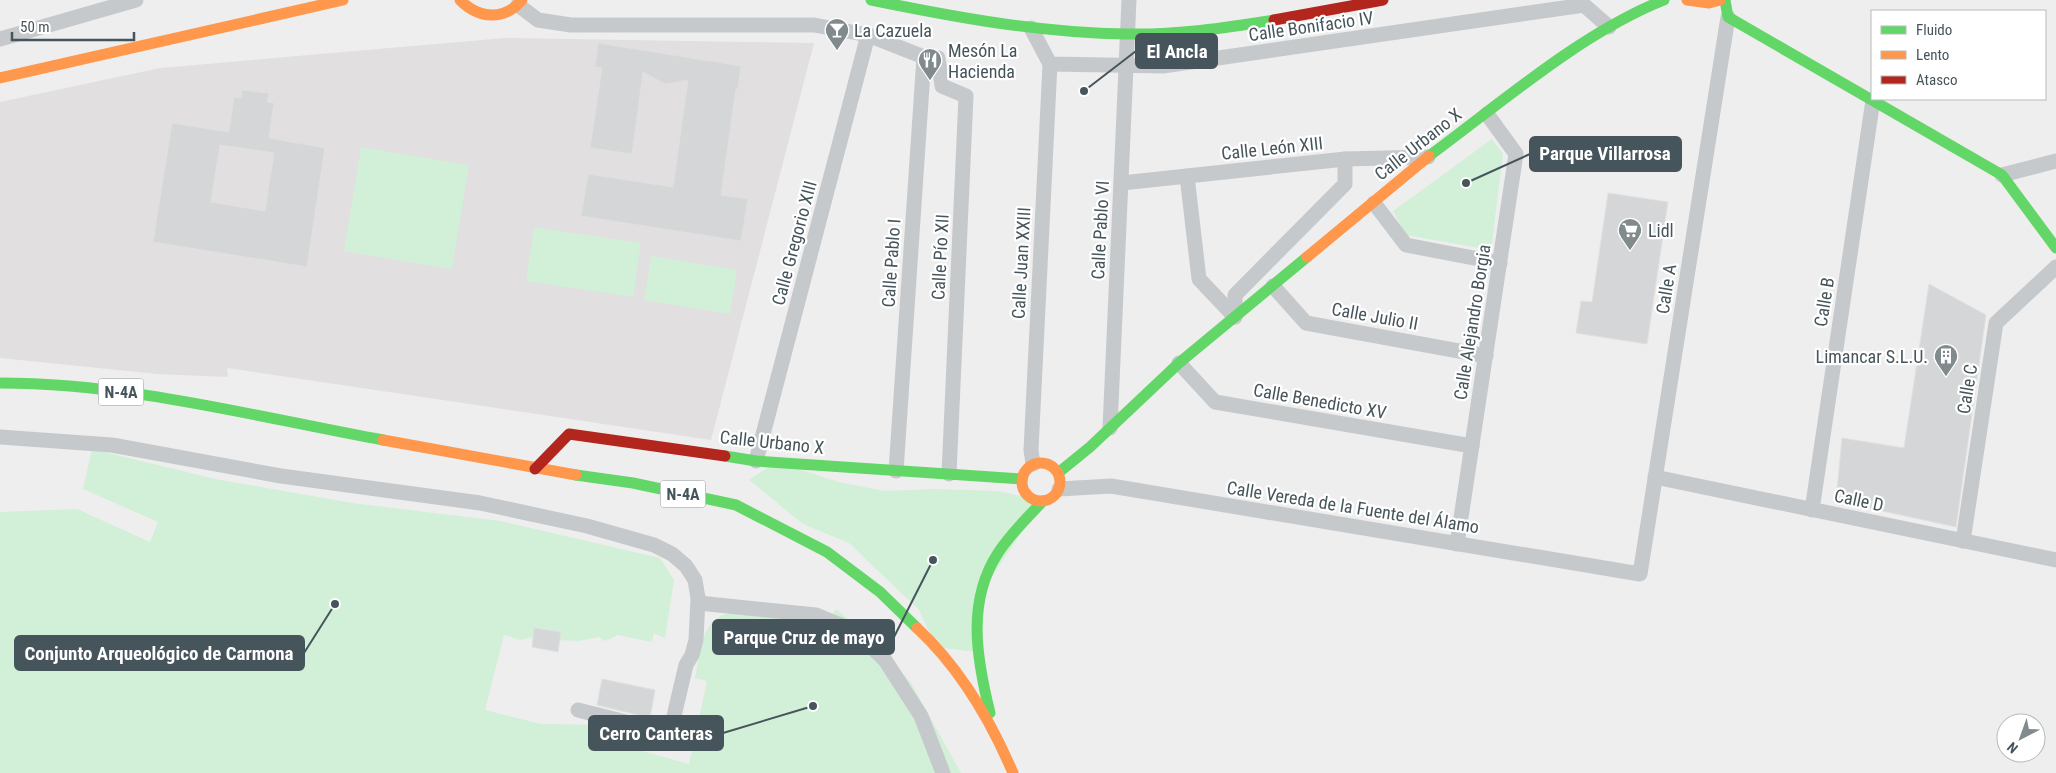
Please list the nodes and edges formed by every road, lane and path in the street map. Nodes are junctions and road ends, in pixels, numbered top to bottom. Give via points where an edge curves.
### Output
1 (136, 0) edge
2 (343, 0) edge
3 (460, 0) edge
4 (871, 0) edge
5 (1130, 0) edge
6 (1383, 0) edge
7 (1643, 0) edge
8 (1664, 0) edge
9 (1687, 0) edge
10 (1720, 0) edge
11 (1725, 0) edge
12 (520, 2) edge
13 (1634, 12) junction
14 (1728, 17) junction
15 (1609, 27) junction
16 (1031, 28) junction
17 (1128, 34) junction
18 (868, 35) junction
19 (0, 39) edge
20 (931, 58) junction
21 (1050, 64) junction
22 (1127, 66) junction
23 (0, 78) edge
24 (1871, 99) edge
25 (1873, 100) joint
26 (1487, 114) junction
27 (1428, 157) junction
28 (1345, 159) junction
29 (2056, 161) edge
30 (2002, 175) junction
31 (1187, 176) junction
32 (1122, 183) junction
33 (1374, 203) junction
34 (2056, 248) edge
35 (1500, 263) junction
36 (2056, 267) edge
37 (1273, 286) junction
38 (1235, 318) junction
39 (1486, 356) junction
40 (1179, 363) junction
41 (0, 383) edge
42 (172, 412) dead end
43 (241, 415) junction
44 (1110, 428) junction
45 (0, 438) edge
46 (1472, 446) junction
47 (756, 461) junction
48 (1033, 464) junction
49 (535, 469) junction
50 (896, 471) junction
51 (948, 474) junction
52 (1655, 478) junction
53 (1022, 479) junction
54 (1058, 481) junction
55 (1043, 501) junction
56 (1812, 510) junction
57 (1963, 541) junction
58 (1457, 544) junction
59 (2056, 560) edge
60 (1640, 574) joint
61 (699, 603) junction
62 (578, 710) dead end
63 (996, 734) junction
64 (943, 773) edge
65 (1013, 773) edge

1 - 19 street
2 - 23 main road
3 - 12 main road via 481,15 495,16 508,12
4 - 16 main road
5 - 17 street, Calle Pablo VI
6 - 17 main road via 1231,27
7 - 13 main road
8 - 13 main road
9 - 10 main road via 1708,3
11 - 14 main road
12 - 18 street via 538,20 571,25 814,25
13 - 15 main road, Calle Urbano X
14 - 24 main road
14 - 52 street, Calle A
15 - 22 street, Calle Bonifacio IV via 1584,5 1163,66
15 - 26 main road, Calle Urbano X
16 - 17 main road
16 - 21 street
17 - 22 street, Calle Pablo VI
18 - 20 street
18 - 47 street, Calle Gregorio XIII
20 - 50 street, Calle Pablo I
20 - 51 street, Calle Pío XII via 942,86 966,96
21 - 22 street, Calle Bonifacio IV
21 - 48 street, Calle Juan XXIII via 1031,450
22 - 32 street, Calle Pablo VI
25 - 30 main road
25 - 56 street, Calle B
26 - 27 main road, Calle Urbano X
26 - 35 street, Calle Alejandro Borgia via 1516,154
27 - 28 street, Calle León XIII
27 - 33 main road, Calle Urbano X
28 - 31 street, Calle León XIII
28 - 38 street, Calle Urbano X via 1345,184 1235,294
29 - 30 street
30 - 34 main road
31 - 32 street, Calle León XIII
31 - 38 street via 1199,279
32 - 44 street, Calle Pablo VI
33 - 35 street via 1406,245
33 - 37 main road, Calle Urbano X
35 - 39 street, Calle Alejandro Borgia
36 - 57 street, Calle C via 1996,323
37 - 38 main road, Calle Urbano X
37 - 39 street, Calle Julio II via 1306,323
38 - 40 main road, Calle Urbano X
39 - 46 street, Calle Alejandro Borgia
40 - 44 main road, Calle Urbano X
40 - 46 street, Calle Benedicto XV via 1215,402
41 - 43 main road, N-4A via 32,383 138,394
42 - 43 main road, N-4A
43 - 49 main road, N-4A
44 - 54 main road, Calle Urbano X
45 - 61 street via 78,441 145,450 281,476 480,503 587,526 654,544 672,554 686,566 695,580
46 - 58 street, Calle Alejandro Borgia
47 - 49 main road, Calle Urbano X via 569,434
47 - 50 main road, Calle Urbano X
48 - 53 main road
48 - 54 main road via 1048,464
49 - 63 main road, N-4A via 633,483 736,505 826,552 880,592 927,637 972,693
50 - 51 main road, Calle Urbano X
51 - 53 main road, Calle Urbano X
52 - 56 street, Calle D
52 - 60 street, Calle A
53 - 55 main road via 1023,490 1030,498
54 - 55 main road via 1052,497
54 - 58 street, Calle Vereda de la Fuente del Álamo via 1111,486
55 - 63 main road via 992,562 980,594 975,624 976,652
56 - 57 street, Calle D
57 - 59 street, Calle D
58 - 60 street, Calle Vereda de la Fuente del Álamo
61 - 62 street via 692,655 686,665 670,733
61 - 64 street via 809,614 831,620 860,636 885,660 921,716
63 - 65 main road, N-4A

